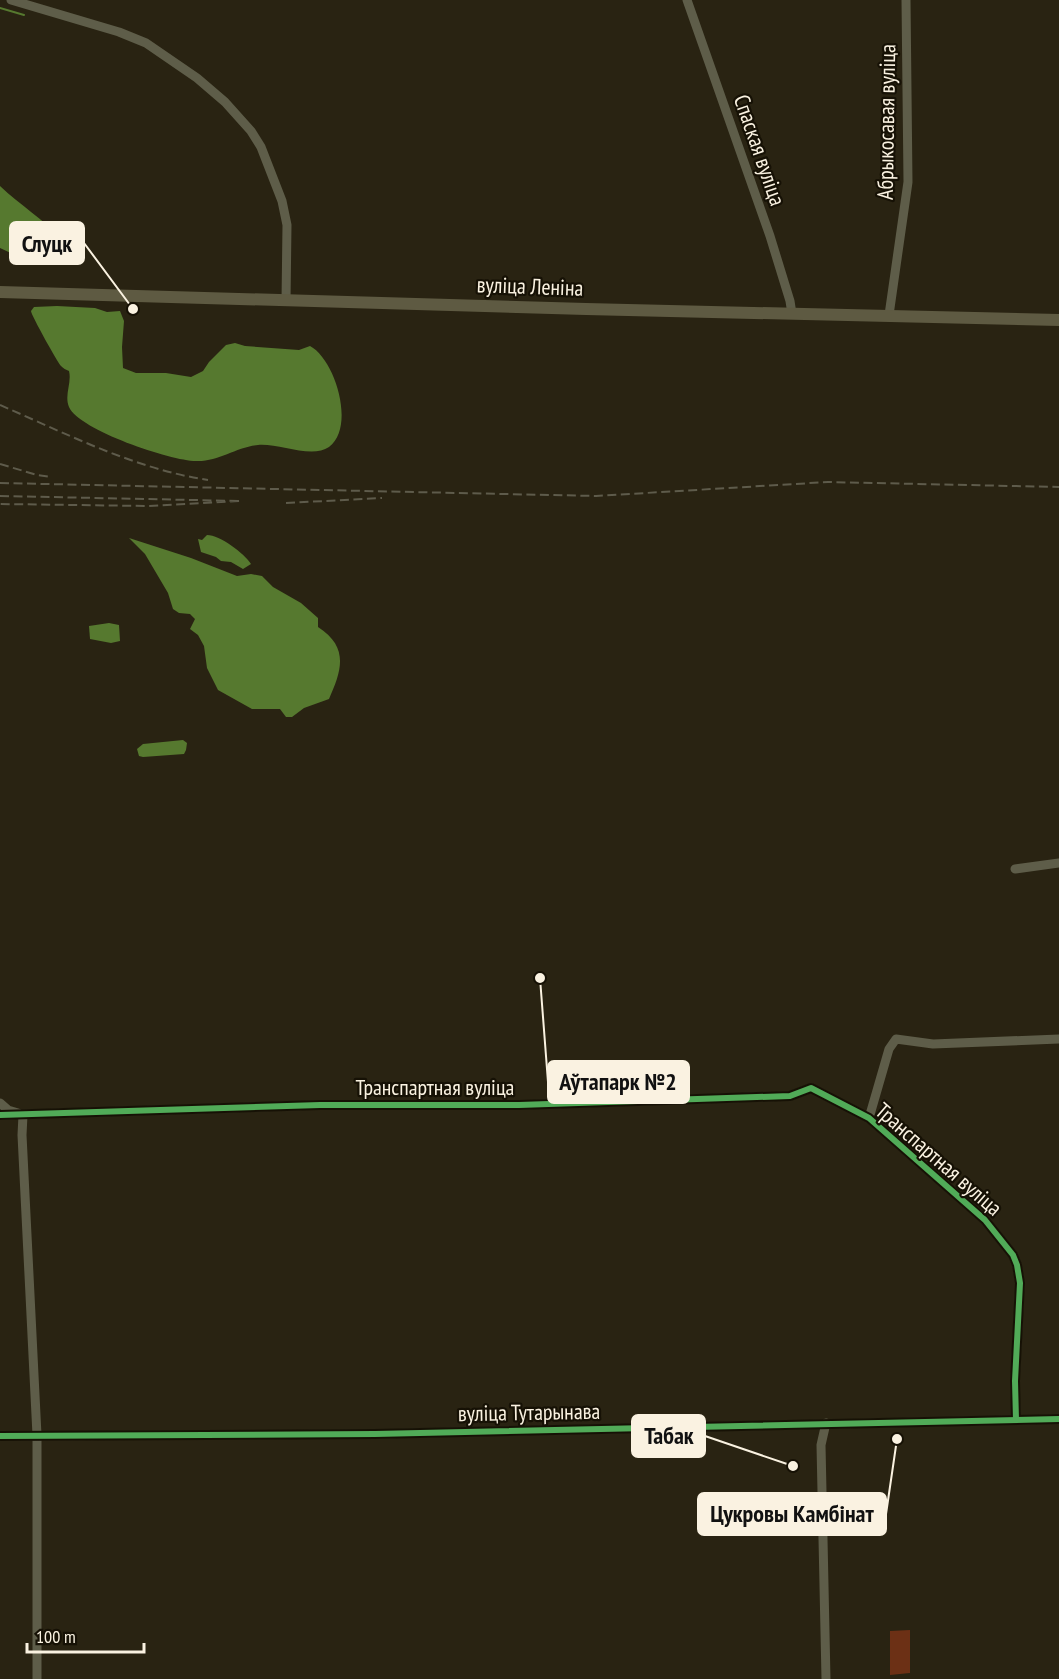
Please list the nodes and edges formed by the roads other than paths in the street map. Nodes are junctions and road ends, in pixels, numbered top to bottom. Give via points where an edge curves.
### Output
1 (11, 0) edge
2 (687, 0) edge
3 (906, 0) edge
4 (0, 292) edge
5 (286, 301) junction
6 (792, 314) junction
7 (889, 315) junction
8 (1059, 320) edge
9 (1059, 863) edge
10 (1015, 869) dead end
11 (1059, 1039) edge
12 (0, 1103) edge
13 (0, 1115) edge
14 (23, 1115) junction
15 (869, 1118) junction
16 (1059, 1419) edge
17 (1016, 1420) junction
18 (826, 1423) junction
19 (37, 1435) junction
20 (0, 1436) edge
21 (37, 1679) edge
22 (826, 1679) edge

1 - 5 street via 146,43 225,102 261,147 282,201 287,225
2 - 6 street, Спаская вуліца via 770,236
3 - 7 street, Абрыкосавая вуліца via 908,182
4 - 5 main road, вуліца Леніна
5 - 6 main road, вуліца Леніна
6 - 7 main road, вуліца Леніна
7 - 8 main road, вуліца Леніна
9 - 10 street
11 - 15 street via 933,1044 896,1039 889,1049
12 - 14 street
13 - 14 street, Транспартная вуліца
14 - 15 street, Транспартная вуліца via 766,1097 790,1096 811,1088
14 - 19 street
15 - 17 street, Транспартная вуліца via 985,1220 1013,1256 1020,1283
16 - 17 street, вуліца Тутарынава
17 - 18 street, вуліца Тутарынава
18 - 19 street, вуліца Тутарынава via 375,1434
18 - 22 street via 821,1445
19 - 20 street, вуліца Тутарынава
19 - 21 street

